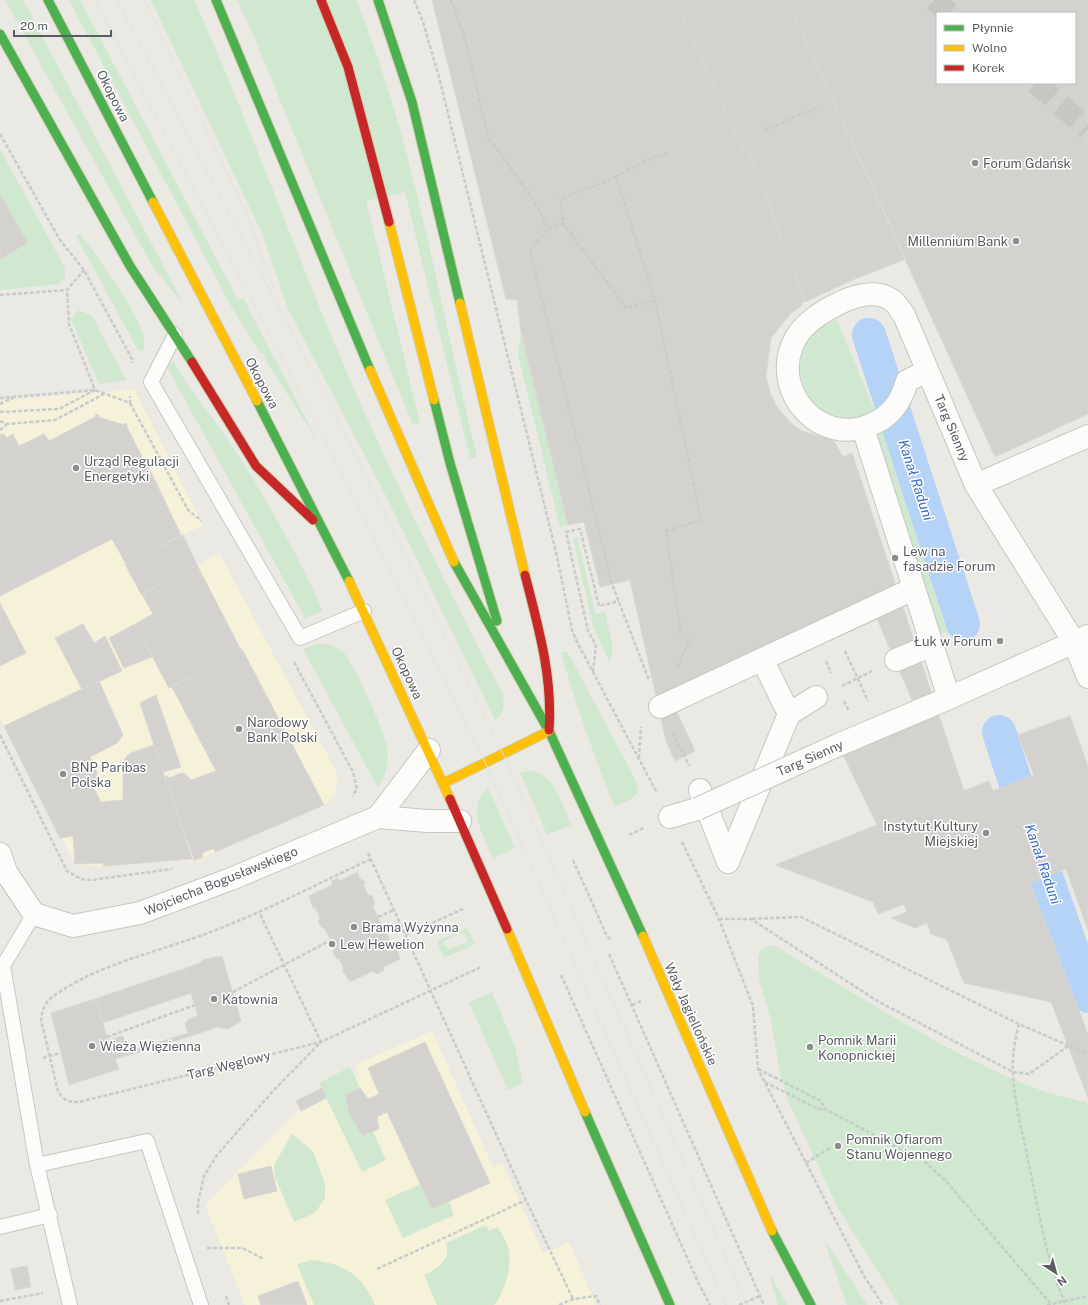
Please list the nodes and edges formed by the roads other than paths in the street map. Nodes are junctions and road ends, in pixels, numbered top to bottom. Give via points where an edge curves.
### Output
1 (48, 0) edge
2 (216, 0) edge
3 (321, 0) edge
4 (378, 0) edge
5 (0, 34) edge
6 (175, 335) junction
7 (927, 371) junction
8 (871, 425) junction
9 (1088, 436) edge
10 (976, 485) junction
11 (325, 532) junction
12 (913, 589) junction
13 (364, 611) junction
14 (1081, 639) edge
15 (932, 645) junction
16 (896, 660) road end
17 (509, 661) junction
18 (767, 669) dead end
19 (1088, 677) edge
20 (816, 697) road end
21 (949, 698) junction
22 (672, 705) road end
23 (789, 714) junction
24 (549, 731) junction
25 (428, 750) junction
26 (444, 783) junction
27 (698, 799) junction
28 (378, 817) junction
29 (670, 817) road end
30 (460, 821) junction
31 (0, 854) edge
32 (34, 914) junction
33 (37, 1166) junction
34 (50, 1215) junction
35 (0, 1227) edge
36 (70, 1305) edge
37 (201, 1305) edge
38 (670, 1305) edge
39 (811, 1305) edge

1 - 11 main road, Okopowa
2 - 17 main road via 342,307 453,560
3 - 17 main road via 348,67 450,463
4 - 24 main road via 412,102 542,645 550,715
5 - 6 main road via 130,266
6 - 11 main road via 256,466
6 - 13 lane via 151,382 300,638
7 - 8 street via 907,381 903,396 894,410
7 - 8 street, Targ Sienny via 904,315 892,300 874,293 855,296 833,306 802,328 792,345 787,364 788,383 796,401 808,415 824,426 843,430
7 - 10 street, Targ Sienny
8 - 12 street
9 - 10 street
10 - 14 street, Targ Sienny
11 - 13 main road, Okopowa
12 - 15 street
12 - 22 street
13 - 25 main road, Okopowa
14 - 19 street
14 - 21 street, Targ Sienny
15 - 16 street
15 - 21 street
17 - 24 main road
18 - 23 street
20 - 23 street
21 - 27 street, Targ Sienny, bridge
23 - 27 street via 728,862
24 - 26 main road
24 - 39 main road, Wały Jagiellońskie via 646,943 769,1226
25 - 26 main road, Okopowa
25 - 28 street
26 - 30 main road
27 - 29 street, Targ Sienny
28 - 30 street, Wojciecha Bogusławskiego
28 - 32 street, Wojciecha Bogusławskiego via 231,880 140,913 73,926
30 - 38 main road via 601,1151
31 - 32 street via 6,872
32 - 33 lane via 3,966
33 - 34 lane
33 - 37 lane via 147,1141
34 - 35 lane
34 - 36 lane

